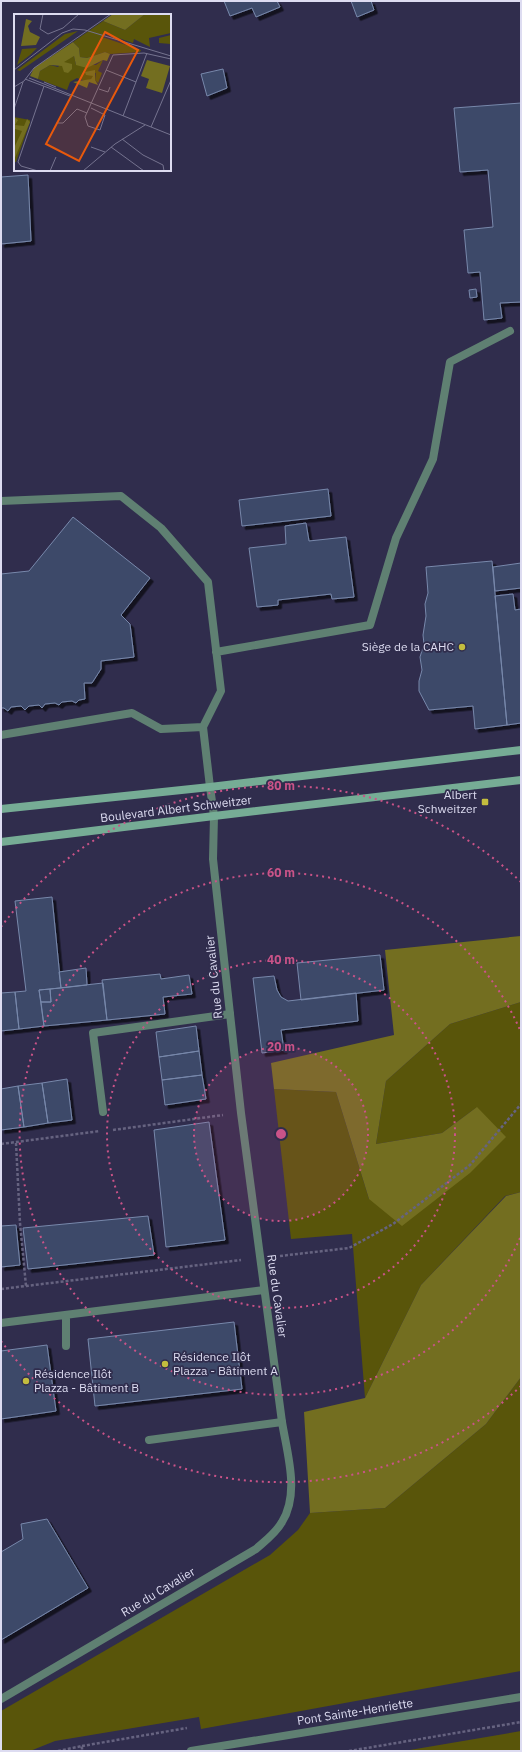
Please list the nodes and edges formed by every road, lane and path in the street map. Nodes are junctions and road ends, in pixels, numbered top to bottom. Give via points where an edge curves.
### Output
1 (510, 331) dead end
2 (1, 501) edge
3 (216, 652) junction
4 (203, 727) junction
5 (1, 735) edge
6 (521, 750) edge
7 (521, 780) edge
8 (210, 787) junction
9 (1, 810) edge
10 (214, 816) junction
11 (1, 842) edge
12 (230, 1014) junction
13 (521, 1104) edge
14 (104, 1112) dead end
15 (241, 1113) junction
16 (109, 1130) dead end
17 (101, 1131) dead end
18 (16, 1143) junction
19 (1, 1144) edge
20 (260, 1258) junction
21 (26, 1286) junction
22 (1, 1289) edge
23 (264, 1290) junction
24 (66, 1314) junction
25 (1, 1323) edge
26 (66, 1346) dead end
27 (282, 1422) junction
28 (149, 1440) dead end
29 (521, 1697) edge
30 (1, 1699) edge
31 (521, 1722) edge
32 (187, 1728) dead end
33 (82, 1746) junction
34 (58, 1751) edge
35 (82, 1751) edge
36 (193, 1751) edge
37 (349, 1751) edge

1 - 3 street via 450,362 433,458 396,538 370,625
2 - 3 street via 121,496 161,528 208,582
3 - 4 street via 221,691
4 - 5 street via 161,729 132,713
4 - 8 street, Rue du Cavalier
6 - 8 main road, Boulevard Albert Schweitzer
7 - 10 main road, Boulevard Albert Schweitzer
8 - 9 main road, Boulevard Albert Schweitzer
8 - 10 street, Rue du Cavalier
10 - 11 main road, Boulevard Albert Schweitzer
10 - 12 street, Rue du Cavalier via 213,859
12 - 14 street via 93,1033
12 - 15 street, Rue du Cavalier
13 - 20 path via 470,1165 393,1224 349,1248
15 - 16 path
15 - 20 street, Rue du Cavalier
17 - 18 path
18 - 19 path
18 - 21 path
20 - 21 path
20 - 23 street, Rue du Cavalier
21 - 22 path
23 - 24 street
23 - 27 street, Rue du Cavalier
24 - 25 street
24 - 26 street
27 - 28 street
27 - 30 street, Rue du Cavalier via 290,1470 291,1496 282,1523 256,1549
29 - 36 street, Pont Sainte-Henriette
31 - 37 path
32 - 33 path
33 - 34 path
33 - 35 path

